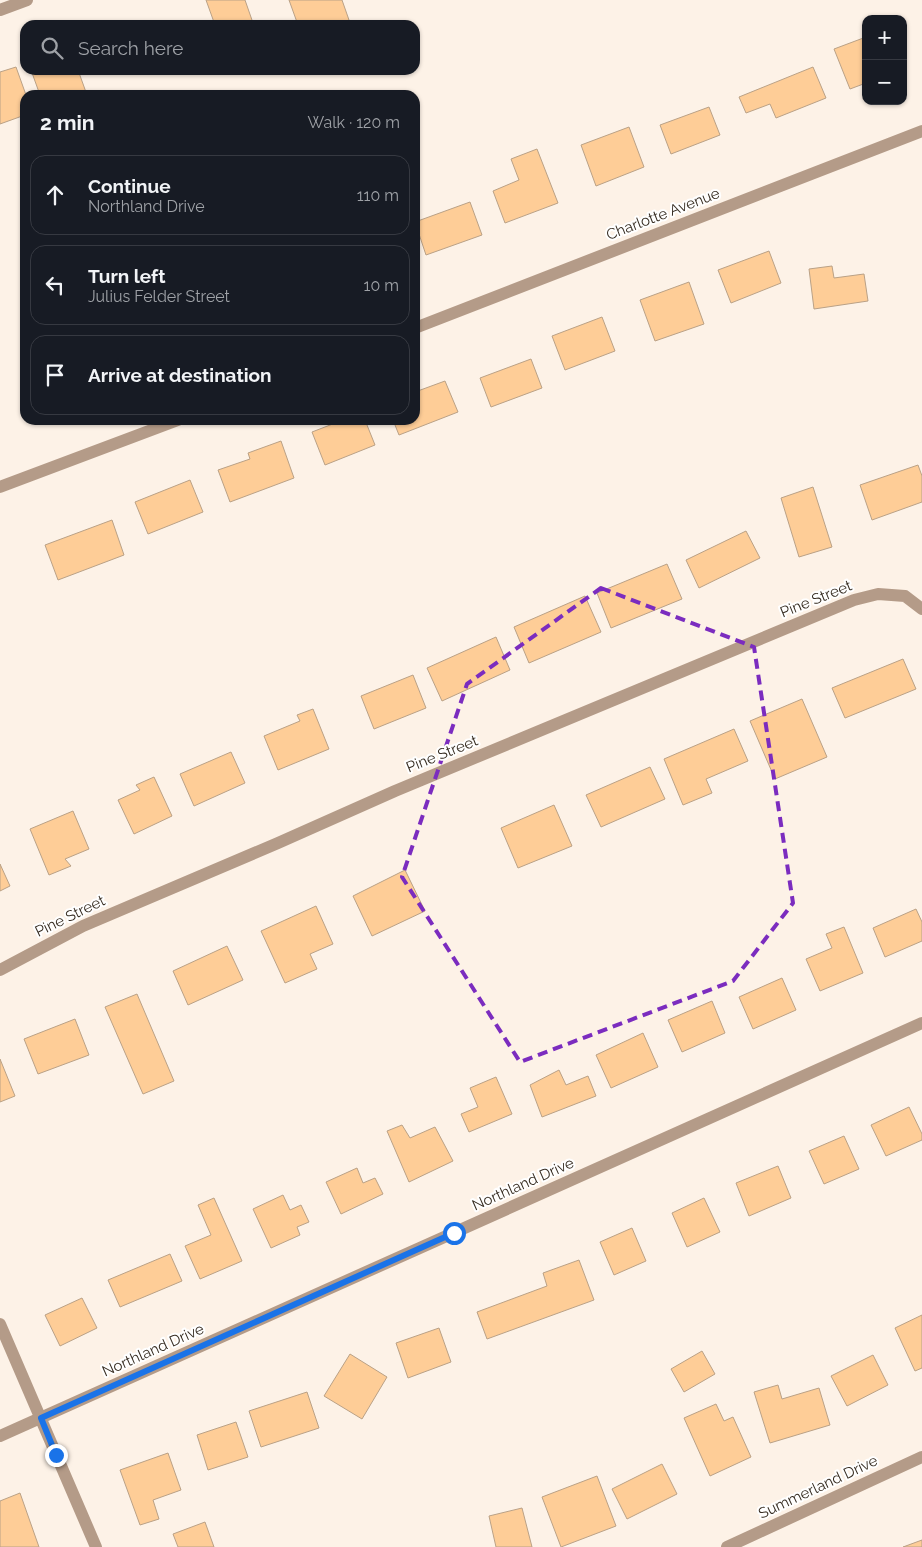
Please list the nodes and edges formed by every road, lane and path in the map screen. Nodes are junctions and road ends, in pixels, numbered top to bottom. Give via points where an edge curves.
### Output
1 (27, 0) edge
2 (0, 10) edge
3 (922, 131) edge
4 (420, 326) edge
5 (165, 425) edge
6 (0, 487) edge
7 (922, 608) edge
8 (0, 970) edge
9 (922, 1023) edge
10 (0, 1324) edge
11 (41, 1418) junction
12 (0, 1436) edge
13 (922, 1458) edge
14 (96, 1547) edge
15 (727, 1547) edge

1 - 2 street
3 - 4 street, Charlotte Avenue
5 - 6 street
7 - 8 street, Pine Street via 905,596 878,594 854,600 395,791 83,926
9 - 11 street, Northland Drive
10 - 11 street
11 - 12 street, Northland Drive
11 - 14 street
13 - 15 street, Summerland Drive

